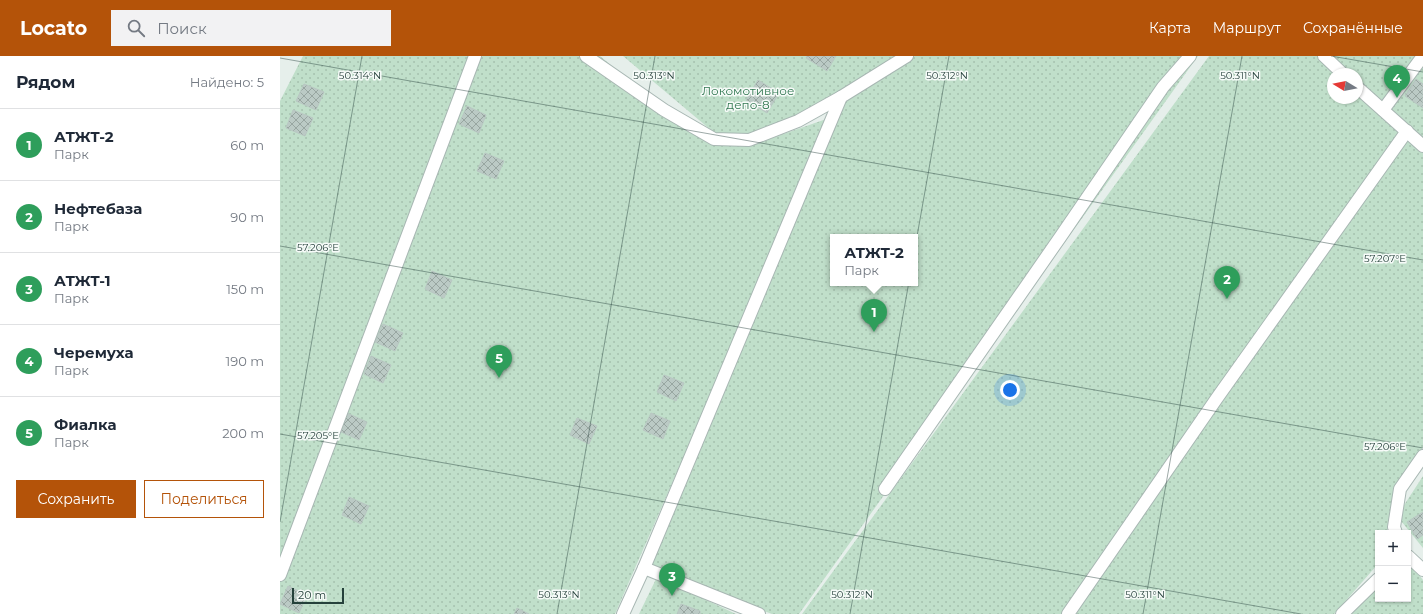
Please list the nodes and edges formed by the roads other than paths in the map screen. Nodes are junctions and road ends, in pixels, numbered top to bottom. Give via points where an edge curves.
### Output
1 (476, 56) edge
2 (586, 56) edge
3 (907, 56) edge
4 (1190, 56) edge
5 (1324, 56) edge
6 (1423, 56) edge
7 (1337, 68) edge
8 (1363, 92) edge
9 (841, 97) junction
10 (1383, 110) junction
11 (1407, 132) junction
12 (1423, 146) edge
13 (1423, 456) edge
14 (885, 488) dead end
15 (1395, 530) edge
16 (1411, 559) edge
17 (644, 568) junction
18 (1423, 570) edge
19 (280, 575) edge
20 (1375, 582) edge
21 (623, 614) edge
22 (759, 614) edge
23 (1068, 614) edge
24 (1342, 614) edge

1 - 19 lane
2 - 9 lane via 664,110 714,139 749,140 798,121
3 - 9 lane
4 - 14 lane via 1163,87
5 - 7 lane
6 - 10 lane
8 - 10 lane
9 - 17 lane
10 - 11 lane
11 - 12 lane
11 - 23 lane via 1217,398
13 - 15 lane via 1400,489
16 - 18 lane
17 - 21 lane
17 - 22 lane
20 - 24 lane

